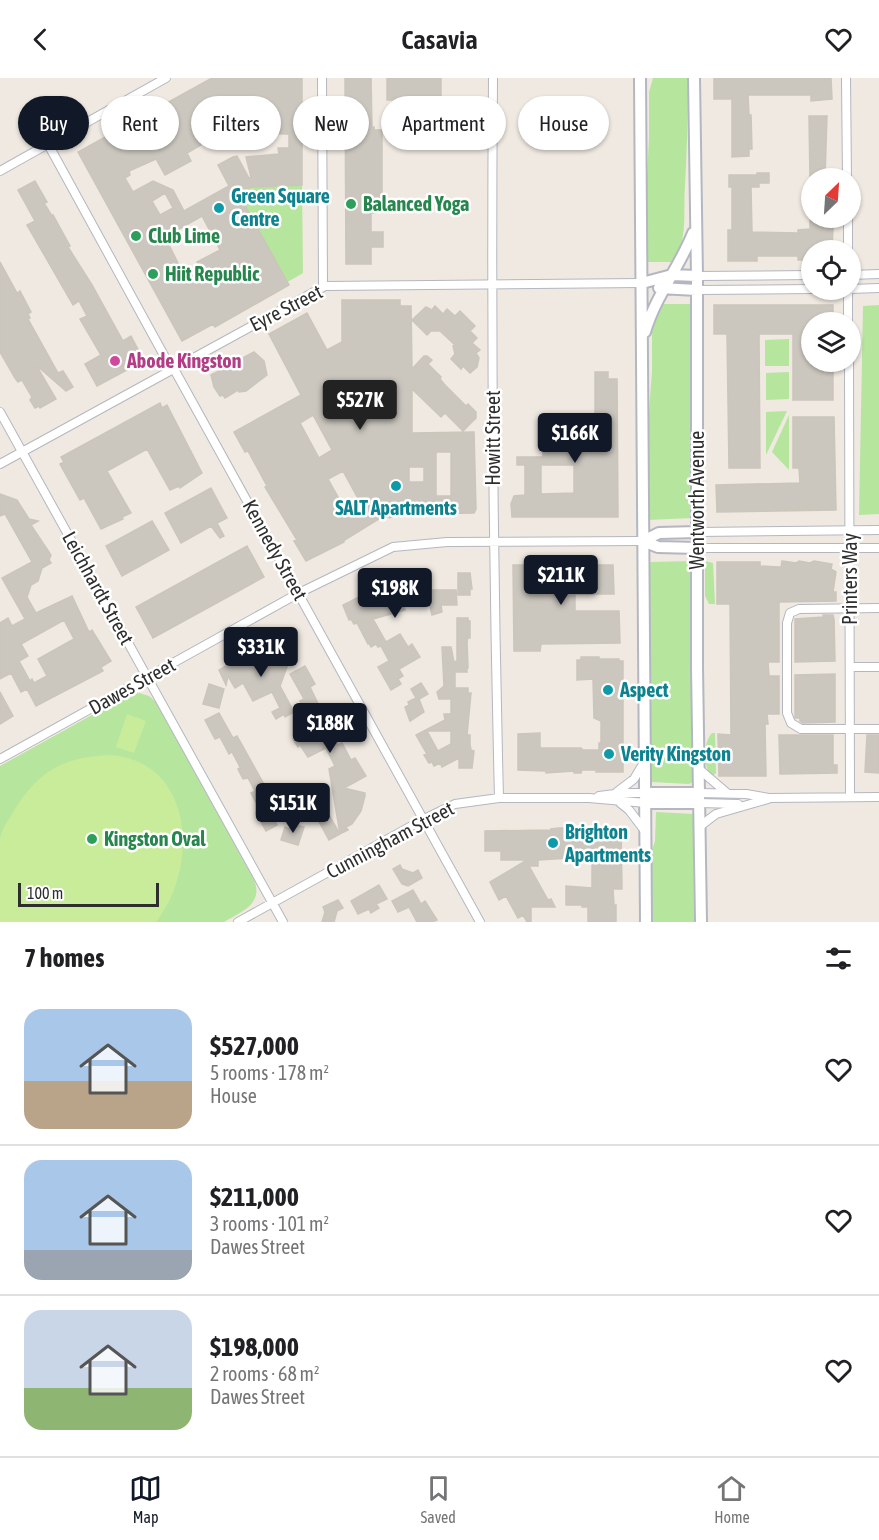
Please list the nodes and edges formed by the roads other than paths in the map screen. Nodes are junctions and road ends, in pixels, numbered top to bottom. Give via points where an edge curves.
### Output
1 (166, 78) edge
2 (322, 78) edge
3 (494, 78) edge
4 (640, 78) edge
5 (646, 78) edge
6 (694, 78) edge
7 (846, 78) edge
8 (639, 102) junction
9 (89, 121) edge
10 (37, 150) edge
11 (51, 150) edge
12 (847, 168) edge
13 (0, 171) edge
14 (695, 228) junction
15 (879, 274) edge
16 (672, 275) junction
17 (735, 275) junction
18 (801, 275) edge
19 (861, 275) edge
20 (696, 276) junction
21 (642, 283) junction
22 (492, 285) junction
23 (323, 287) junction
24 (879, 288) edge
25 (663, 289) junction
26 (801, 289) edge
27 (861, 289) edge
28 (696, 290) junction
29 (736, 290) junction
30 (641, 346) junction
31 (173, 369) junction
32 (849, 372) edge
33 (0, 412) edge
34 (22, 452) junction
35 (0, 464) edge
36 (850, 530) junction
37 (879, 530) edge
38 (697, 532) junction
39 (737, 532) junction
40 (643, 541) junction
41 (494, 542) junction
42 (697, 548) junction
43 (738, 548) junction
44 (850, 548) junction
45 (879, 548) edge
46 (299, 594) junction
47 (850, 608) junction
48 (879, 608) edge
49 (850, 667) junction
50 (879, 667) edge
51 (147, 677) junction
52 (851, 729) junction
53 (879, 729) edge
54 (0, 759) edge
55 (645, 761) junction
56 (699, 769) junction
57 (727, 794) junction
58 (607, 795) junction
59 (850, 797) junction
60 (879, 797) edge
61 (499, 798) junction
62 (589, 798) junction
63 (646, 798) junction
64 (699, 798) junction
65 (769, 798) junction
66 (618, 801) junction
67 (745, 804) junction
68 (424, 819) junction
69 (699, 827) junction
70 (646, 833) junction
71 (273, 903) junction
72 (238, 922) edge
73 (283, 922) edge
74 (480, 922) edge
75 (646, 922) edge
76 (701, 922) edge

1 - 9 street
2 - 23 street
3 - 22 street, Howitt Street
4 - 8 main road
5 - 8 main road
6 - 14 main road, Wentworth Avenue
7 - 12 street
8 - 21 main road
10 - 13 street
11 - 31 street, Kennedy Street
14 - 16 main road
14 - 20 main road, Wentworth Avenue
15 - 19 street
16 - 20 main road, Eyre Street
16 - 21 main road, Eyre Street
16 - 25 main road
17 - 18 street, Eyre Street
17 - 20 street, Eyre Street
17 - 29 street
20 - 28 main road, Wentworth Avenue
21 - 22 street, Eyre Street
21 - 25 main road, Eyre Street
21 - 30 main road
22 - 23 street, Eyre Street
22 - 41 street, Howitt Street
23 - 31 street, Eyre Street
24 - 27 street
25 - 28 main road, Eyre Street
25 - 30 main road
26 - 29 street, Eyre Street
28 - 29 street, Eyre Street
28 - 38 main road, Wentworth Avenue
30 - 40 main road
31 - 34 street, Eyre Street
31 - 46 street, Kennedy Street
32 - 36 street, Printers Way
33 - 34 street, Leichhardt Street
34 - 35 street, Eyre Street
34 - 51 street, Leichhardt Street
36 - 37 street
36 - 39 street
36 - 44 street, Printers Way
38 - 39 street
38 - 40 main road via 659,533
38 - 42 main road, Wentworth Avenue
39 - 43 street
40 - 41 street, Dawes Street
40 - 42 main road via 658,547
40 - 55 main road
41 - 46 street, Dawes Street via 393,547
41 - 61 street, Howitt Street
42 - 43 street
42 - 56 main road, Wentworth Avenue
43 - 44 street
44 - 45 street
44 - 47 street, Printers Way
46 - 51 street, Dawes Street
46 - 68 street, Kennedy Street
47 - 48 street
47 - 49 street, Printers Way
47 - 52 street via 798,609 789,615 787,713 791,723 799,728
49 - 50 street
49 - 52 street, Printers Way
51 - 54 street, Dawes Street
51 - 71 street, Leichhardt Street
52 - 53 street
52 - 59 street, Printers Way
55 - 58 street, Cunningham Street via 632,781
55 - 63 main road
56 - 57 street
56 - 64 main road, Wentworth Avenue
57 - 64 street, Cunningham Street
57 - 65 street, Cunningham Street
58 - 62 street, Cunningham Street
58 - 63 street, Cunningham Street via 623,792
59 - 60 street, Cunningham Street
59 - 65 street, Cunningham Street
61 - 62 street, Cunningham Street
61 - 68 street, Cunningham Street via 455,804
62 - 66 street, Cunningham Street
63 - 64 main road, Cunningham Street
63 - 66 street, Cunningham Street
63 - 70 main road
64 - 67 street, Cunningham Street
64 - 69 main road, Wentworth Avenue
65 - 67 street, Cunningham Street
66 - 70 street
67 - 69 street, Cunningham Street via 712,816
68 - 71 street, Cunningham Street
68 - 74 street, Kennedy Street
69 - 76 main road, Wentworth Avenue
70 - 75 main road
71 - 72 street, Cunningham Street
71 - 73 street, Leichhardt Street

